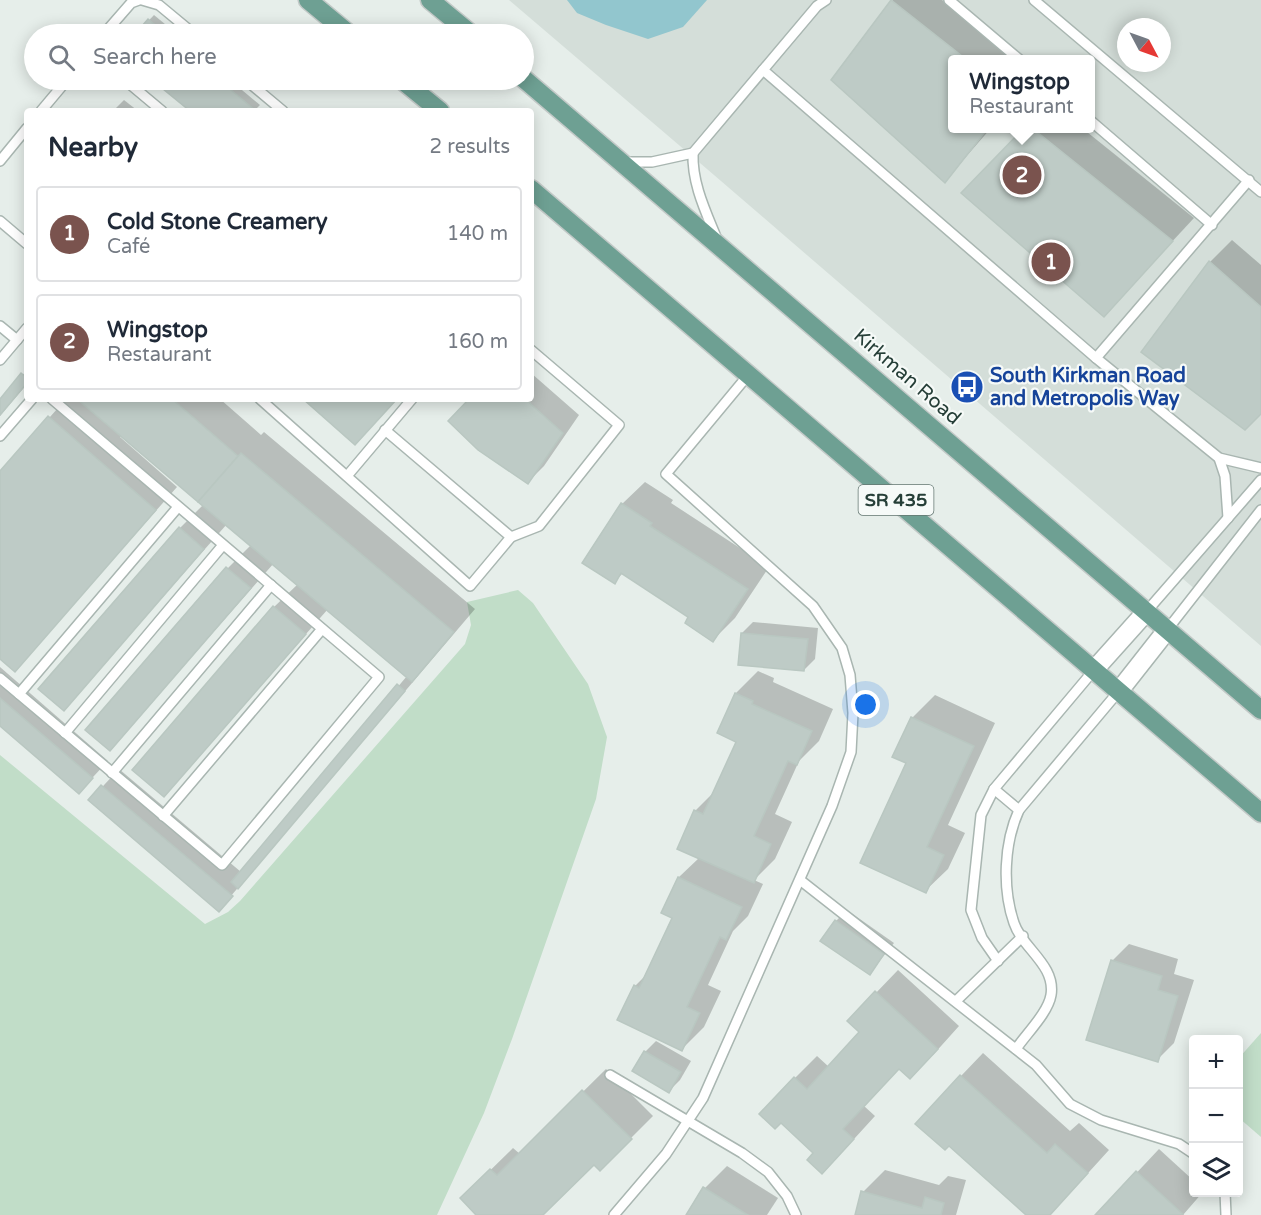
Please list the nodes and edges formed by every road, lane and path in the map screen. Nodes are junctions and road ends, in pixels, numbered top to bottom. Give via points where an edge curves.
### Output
1 (141, 0) edge
2 (308, 0) edge
3 (430, 0) edge
4 (826, 0) edge
5 (949, 0) edge
6 (1034, 0) edge
7 (112, 24) edge
8 (182, 24) edge
9 (337, 24) edge
10 (459, 24) edge
11 (1014, 55) edge
12 (763, 70) junction
13 (534, 87) edge
14 (59, 90) edge
15 (137, 90) edge
16 (258, 90) edge
17 (412, 90) edge
18 (44, 108) edge
19 (158, 108) edge
20 (279, 108) edge
21 (431, 108) edge
22 (1095, 123) edge
23 (24, 132) edge
24 (693, 153) junction
25 (0, 160) edge
26 (622, 162) junction
27 (1249, 180) junction
28 (534, 192) edge
29 (1261, 192) edge
30 (1, 224) edge
31 (1212, 225) junction
32 (24, 242) edge
33 (719, 245) junction
34 (0, 326) edge
35 (24, 332) edge
36 (17, 340) junction
37 (534, 353) edge
38 (1096, 358) junction
39 (0, 360) edge
40 (749, 374) junction
41 (29, 402) edge
42 (56, 402) edge
43 (263, 402) edge
44 (409, 402) edge
45 (386, 430) junction
46 (0, 436) edge
47 (1219, 458) junction
48 (1261, 468) edge
49 (347, 476) junction
50 (1261, 480) edge
51 (178, 507) junction
52 (1261, 510) edge
53 (1228, 518) junction
54 (511, 537) junction
55 (224, 545) junction
56 (271, 585) junction
57 (1146, 612) junction
58 (322, 629) junction
59 (1167, 630) junction
60 (1094, 670) junction
61 (0, 678) edge
62 (1119, 691) junction
63 (19, 694) junction
64 (1261, 710) edge
65 (65, 733) junction
66 (112, 773) junction
67 (994, 789) junction
68 (1019, 810) junction
69 (1261, 813) edge
70 (163, 816) junction
71 (800, 880) junction
72 (1023, 936) junction
73 (998, 961) junction
74 (957, 1001) junction
75 (1016, 1048) junction
76 (610, 1075) dead end
77 (687, 1121) junction
78 (1189, 1151) edge
79 (1225, 1197) edge
80 (615, 1215) edge
81 (796, 1215) edge
82 (1226, 1215) edge

1 - 7 lane via 130,3
1 - 8 lane via 159,5
2 - 9 main road
3 - 10 main road
4 - 12 lane
5 - 11 lane
6 - 27 lane
12 - 24 lane
12 - 38 lane
13 - 26 main road, Kirkman Road
14 - 18 lane
15 - 19 lane
16 - 20 lane
17 - 21 main road
22 - 31 lane
23 - 25 lane
24 - 26 lane via 652,162
24 - 33 lane via 701,200
26 - 33 main road, Kirkman Road
27 - 29 lane
27 - 31 lane
28 - 40 main road, SR 435
30 - 32 lane
31 - 38 lane
33 - 57 main road, Kirkman Road
34 - 36 lane
35 - 36 lane
36 - 39 lane
37 - 54 lane via 619,425 539,526
38 - 47 lane
40 - 60 main road, SR 435
40 - 71 lane via 666,474 813,606 845,657 853,713 850,752
41 - 46 lane
42 - 51 lane
43 - 49 lane
44 - 45 lane
45 - 49 lane
45 - 54 lane
47 - 48 lane
47 - 53 lane via 1225,476
49 - 54 lane via 470,586
50 - 53 lane
51 - 55 lane
51 - 63 lane
52 - 59 lane
53 - 57 lane
55 - 56 lane
55 - 65 lane
56 - 58 lane
56 - 66 lane
57 - 59 main road, Kirkman Road
57 - 60 street
58 - 70 lane
58 - 70 lane via 379,677 222,865
59 - 62 street
59 - 64 main road, Kirkman Road
60 - 62 main road, SR 435
60 - 67 lane
61 - 63 lane
62 - 68 lane
62 - 69 main road, SR 435
63 - 65 lane
65 - 66 lane
66 - 70 lane
67 - 68 lane
67 - 73 lane via 981,815 971,910 982,938
68 - 72 lane via 1010,830 1006,874 1014,925
71 - 74 lane
71 - 77 lane via 703,1098
72 - 73 lane
72 - 75 lane via 1040,958 1051,982 1051,996
73 - 74 lane
74 - 75 lane
75 - 78 lane via 1070,1104 1101,1120 1179,1144
76 - 77 lane
77 - 80 lane via 666,1154
77 - 81 lane via 768,1172
79 - 82 lane

